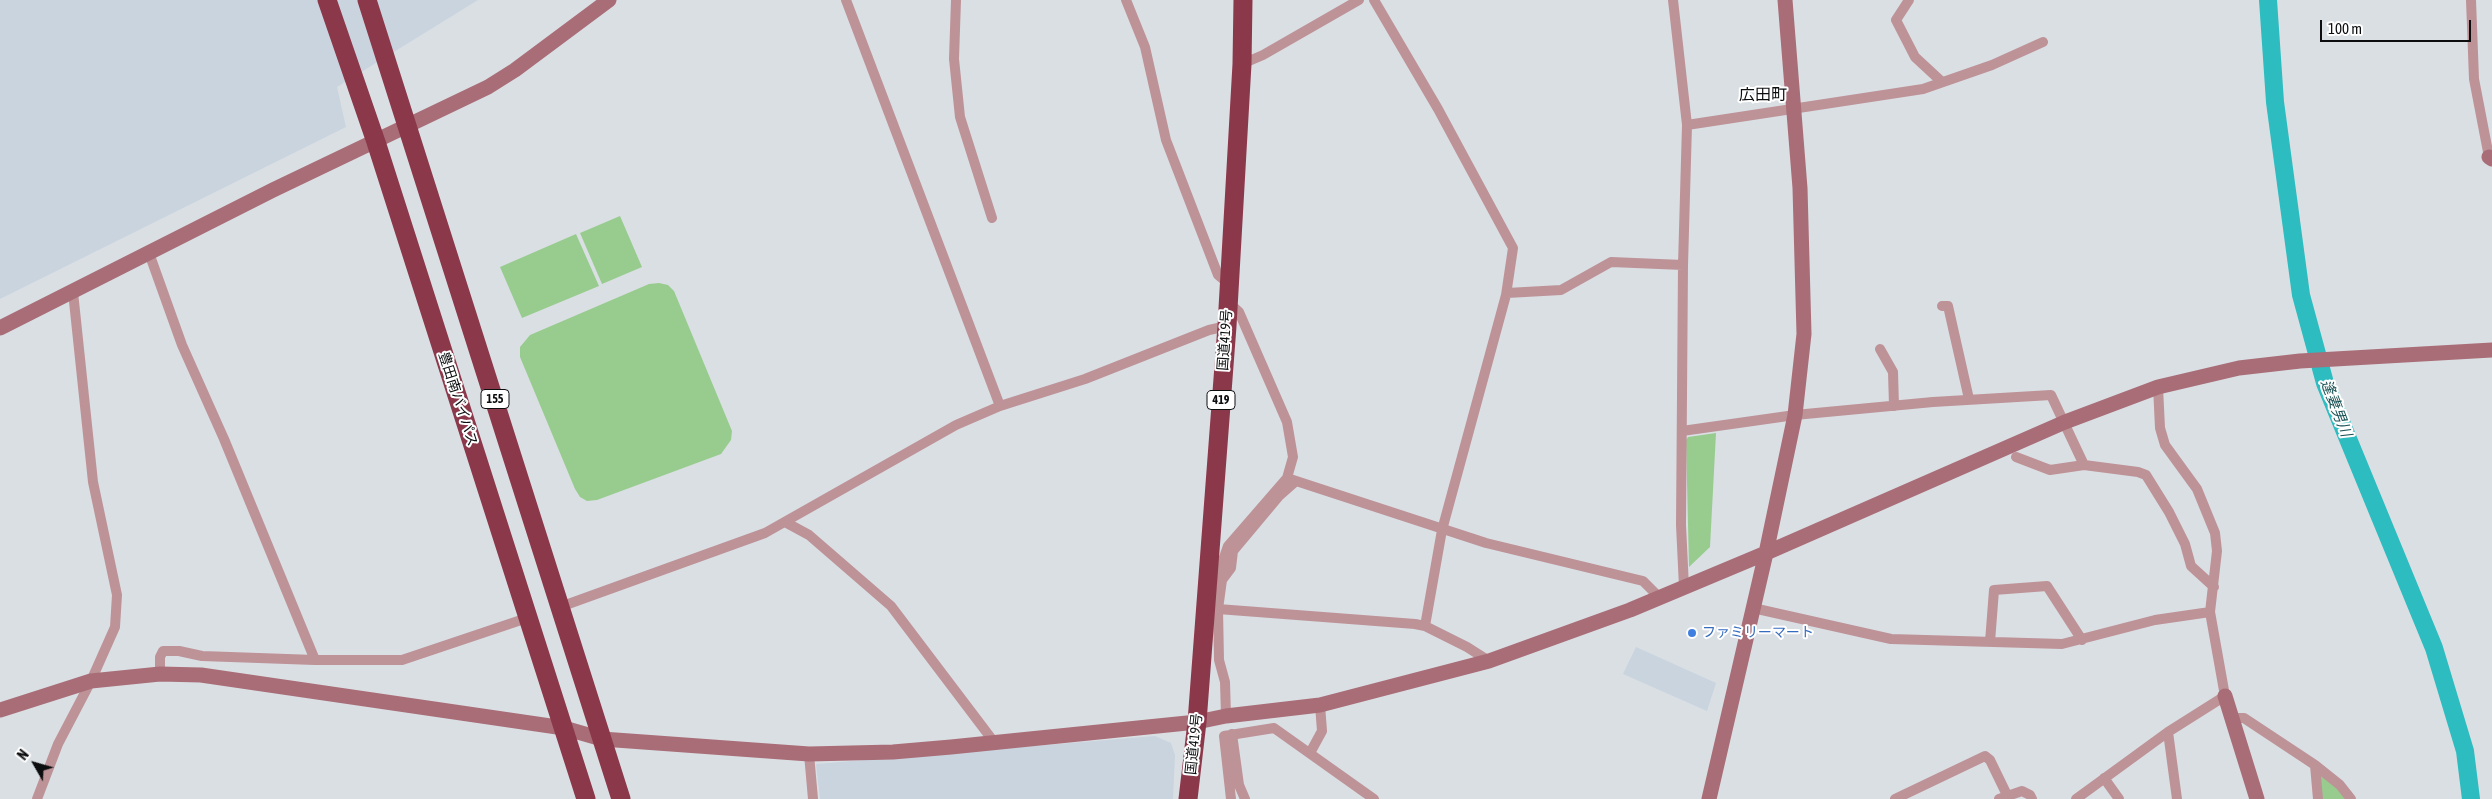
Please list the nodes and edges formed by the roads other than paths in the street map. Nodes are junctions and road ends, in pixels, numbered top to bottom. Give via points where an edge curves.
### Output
1 (326, 0) edge
2 (367, 0) edge
3 (608, 0) edge
4 (846, 0) edge
5 (956, 0) edge
6 (1126, 0) edge
7 (1243, 0) edge
8 (1359, 0) edge
9 (1374, 0) edge
10 (1673, 0) edge
11 (1784, 0) edge
12 (1909, 0) edge
13 (2471, 0) edge
14 (2043, 42) dead end
15 (1242, 64) junction
16 (1942, 82) junction
17 (1792, 108) junction
18 (1687, 125) junction
19 (407, 127) junction
20 (376, 142) junction
21 (2491, 158) edge
22 (992, 218) dead end
23 (149, 253) junction
24 (1683, 265) junction
25 (73, 292) junction
26 (1228, 293) junction
27 (1506, 293) junction
28 (1942, 306) dead end
29 (1227, 326) junction
30 (0, 328) edge
31 (1880, 349) dead end
32 (2492, 350) edge
33 (2158, 387) junction
34 (1970, 399) junction
35 (1000, 406) junction
36 (1894, 406) junction
37 (1795, 415) junction
38 (2065, 422) junction
39 (1682, 431) junction
40 (2016, 457) dead end
41 (2084, 465) junction
42 (1291, 479) junction
43 (785, 522) junction
44 (1442, 530) junction
45 (1766, 553) junction
46 (1684, 587) junction
47 (2214, 587) junction
48 (1207, 588) junction
49 (1658, 596) junction
50 (560, 607) junction
51 (1753, 608) junction
52 (1212, 610) junction
53 (2210, 612) junction
54 (530, 617) junction
55 (1425, 626) junction
56 (2082, 640) junction
57 (1990, 642) junction
58 (315, 660) junction
59 (1489, 661) junction
60 (160, 674) junction
61 (92, 681) junction
62 (2225, 696) junction
63 (1320, 704) junction
64 (0, 710) edge
65 (1226, 716) junction
66 (2233, 718) junction
67 (1197, 722) junction
68 (564, 728) junction
69 (2168, 732) junction
70 (1232, 734) junction
71 (602, 739) junction
72 (994, 742) junction
73 (1310, 753) junction
74 (808, 754) junction
75 (2314, 764) junction
76 (2104, 778) junction
77 (2003, 797) edge
78 (38, 799) edge
79 (586, 799) edge
80 (621, 799) edge
81 (813, 799) edge
82 (1188, 799) edge
83 (1231, 799) edge
84 (1245, 799) edge
85 (1374, 799) edge
86 (1709, 799) edge
87 (1895, 799) edge
88 (2032, 799) edge
89 (2076, 799) edge
90 (2119, 799) edge
91 (2177, 799) edge
92 (2257, 799) edge
93 (2318, 799) edge
94 (2351, 799) edge

1 - 20 highway, 豊田南バイパス / 155
2 - 19 highway, 155
3 - 19 street via 515,70
4 - 35 street
5 - 22 street via 954,59 960,117
6 - 26 street via 1145,47 1166,140 1218,275
7 - 15 highway, 国道419号 / 419
8 - 15 street
9 - 27 street via 1510,238 1513,248
10 - 18 street
11 - 17 street
12 - 16 street via 1896,20 1915,57
13 - 21 street via 2474,79
14 - 16 street via 1992,65
15 - 26 highway, 国道419号 / 419
16 - 17 street via 1923,89
17 - 18 street
17 - 37 street via 1800,188 1804,334
18 - 24 street
19 - 20 street
19 - 50 highway, 155
20 - 23 street
20 - 54 highway, 豊田南バイパス / 155
23 - 25 street
23 - 58 street via 182,345
24 - 27 street via 1611,262 1561,290
24 - 39 street
25 - 30 street
25 - 61 street via 93,482 117,595 115,627
26 - 29 highway, 国道419号 / 419
26 - 42 street via 1287,422 1293,457
27 - 44 street
28 - 34 street via 1948,306
29 - 35 street via 1209,330 1085,379
29 - 48 highway, 国道419号 / 419
31 - 36 street via 1893,372
32 - 33 street via 2300,361 2240,368
33 - 38 street
33 - 47 street via 2164,445 2197,490 2215,533
34 - 36 street
34 - 38 street via 2051,394
35 - 43 street via 956,425
36 - 37 street
37 - 39 street
37 - 45 street
38 - 41 street
38 - 45 street
39 - 46 street
40 - 41 street via 2050,470
41 - 47 street via 2138,472 2146,476 2169,512 2185,544 2191,566
42 - 44 street
42 - 48 street via 1228,546 1220,568
42 - 52 street via 1233,551 1231,568 1222,580
43 - 50 street via 765,533
43 - 72 street via 809,535 891,606
44 - 49 street via 1642,582
44 - 55 street
45 - 46 street
45 - 51 street
46 - 49 street
47 - 53 street
48 - 52 highway, 国道419号 / 419
49 - 59 street via 1630,610
50 - 71 highway, 155
51 - 57 street via 1892,639
51 - 86 street
52 - 55 street
52 - 65 street via 1225,682
52 - 67 highway, 国道419号 / 419
53 - 56 street via 2155,620
53 - 62 street
54 - 58 street via 402,660
54 - 68 highway, 豊田南バイパス / 155
55 - 59 street
56 - 57 street via 2062,644
56 - 57 street via 2047,586 1994,590
58 - 60 street via 202,656 163,651
59 - 63 street
60 - 61 street
60 - 68 street via 201,675
61 - 64 street
61 - 78 street via 58,744
62 - 66 street
62 - 69 street
63 - 65 street
63 - 73 street via 1322,731
65 - 67 street
66 - 75 street via 2244,718
66 - 92 street
67 - 72 street
67 - 82 highway, 国道419号 / 419
68 - 71 street
68 - 79 highway, 豊田南バイパス / 155
69 - 76 street
69 - 91 street
70 - 73 street via 1274,728
70 - 83 street via 1224,736
70 - 84 street via 1239,785
71 - 74 street
71 - 80 highway, 155
72 - 74 street via 893,752
73 - 85 street
74 - 81 street
75 - 93 street
75 - 94 street via 2340,785
76 - 89 street
76 - 90 street
77 - 87 street via 1990,760 1985,756
77 - 88 street via 2022,791

